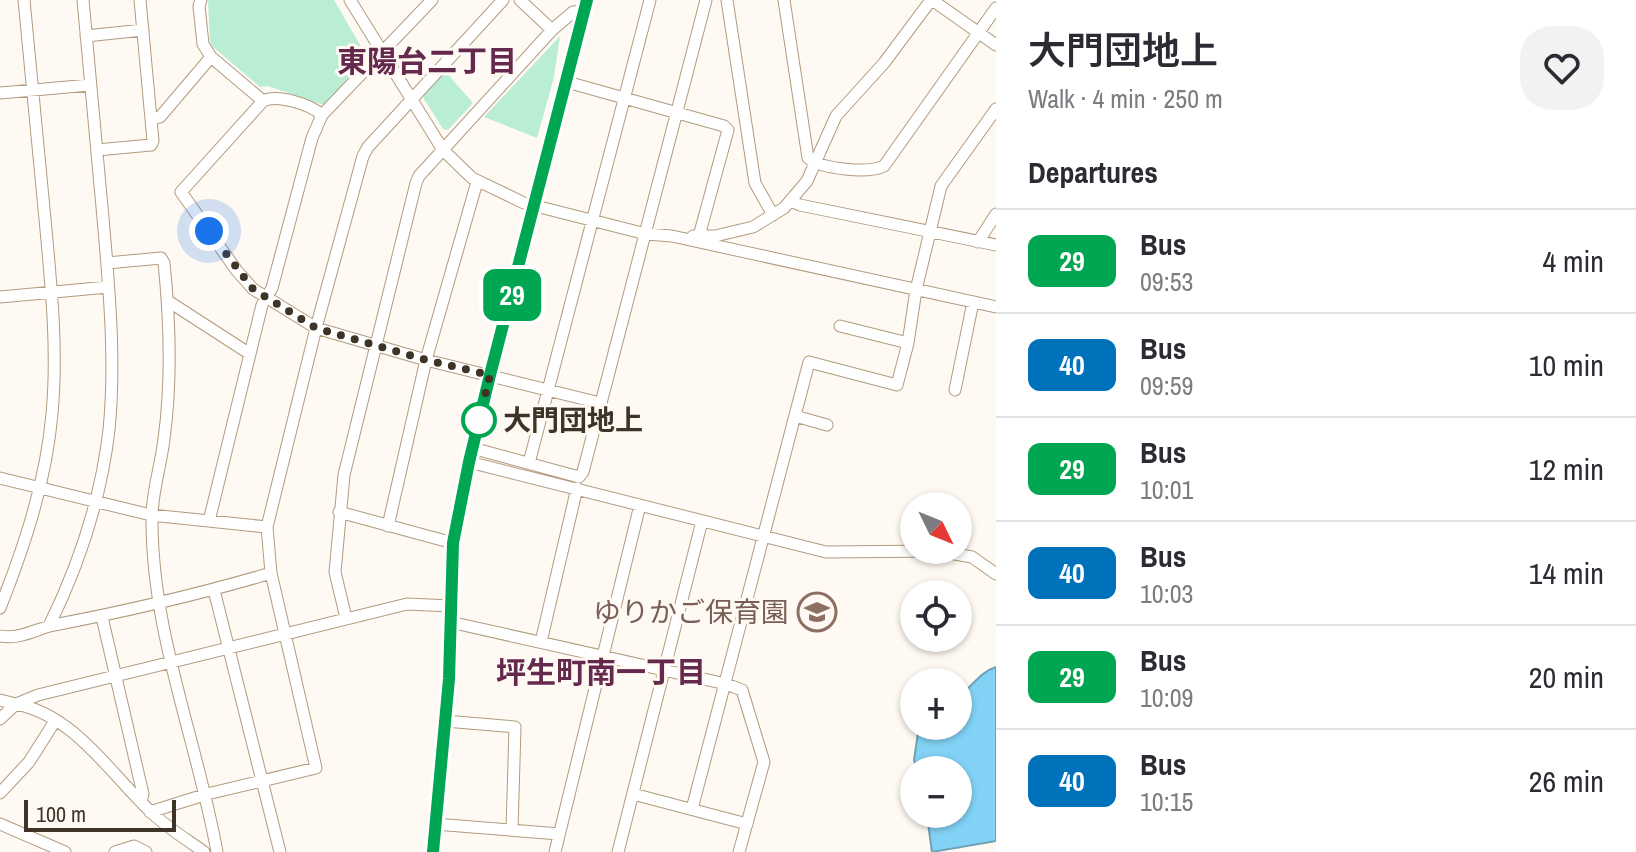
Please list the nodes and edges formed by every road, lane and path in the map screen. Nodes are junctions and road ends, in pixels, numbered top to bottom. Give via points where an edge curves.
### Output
1 (24, 0) edge
2 (83, 0) edge
3 (140, 0) edge
4 (201, 0) edge
5 (432, 0) edge
6 (503, 0) edge
7 (520, 0) edge
8 (650, 0) edge
9 (706, 0) edge
10 (727, 0) edge
11 (784, 0) edge
12 (931, 0) edge
13 (352, 1) edge
14 (586, 5) edge
15 (996, 8) edge
16 (143, 30) junction
17 (552, 30) junction
18 (978, 32) junction
19 (86, 36) junction
20 (996, 45) edge
21 (382, 54) junction
22 (211, 57) junction
23 (567, 82) junction
24 (90, 85) junction
25 (33, 90) junction
26 (0, 93) edge
27 (624, 97) junction
28 (412, 100) junction
29 (263, 101) junction
30 (996, 109) edge
31 (678, 111) junction
32 (322, 115) junction
33 (152, 118) junction
34 (97, 150) junction
35 (443, 150) junction
36 (816, 164) junction
37 (477, 182) junction
38 (791, 201) junction
39 (535, 206) junction
40 (996, 214) edge
41 (773, 215) junction
42 (593, 219) junction
43 (930, 232) junction
44 (646, 234) junction
45 (672, 236) junction
46 (699, 236) junction
47 (978, 242) junction
48 (996, 245) edge
49 (107, 263) junction
50 (108, 287) junction
51 (916, 290) junction
52 (52, 293) junction
53 (0, 297) edge
54 (268, 297) junction
55 (168, 301) junction
56 (973, 302) junction
57 (996, 307) edge
58 (840, 326) dead end
59 (316, 328) junction
60 (908, 343) junction
61 (374, 346) junction
62 (250, 354) junction
63 (426, 360) junction
64 (490, 375) junction
65 (549, 389) junction
66 (955, 390) dead end
67 (600, 403) junction
68 (795, 416) junction
69 (827, 425) dead end
70 (470, 455) junction
71 (529, 463) junction
72 (0, 478) edge
73 (39, 487) junction
74 (577, 488) junction
75 (95, 502) junction
76 (640, 505) junction
77 (339, 512) junction
78 (151, 515) junction
79 (209, 521) junction
80 (702, 521) junction
81 (388, 526) junction
82 (267, 527) junction
83 (764, 537) junction
84 (453, 543) junction
85 (271, 573) junction
86 (996, 574) edge
87 (214, 590) junction
88 (158, 602) junction
89 (451, 606) junction
90 (0, 608) edge
91 (102, 617) junction
92 (346, 618) junction
93 (450, 622) junction
94 (49, 626) junction
95 (286, 632) junction
96 (0, 636) edge
97 (541, 642) junction
98 (228, 646) junction
99 (603, 656) junction
100 (171, 662) junction
101 (665, 670) junction
102 (114, 675) junction
103 (726, 684) junction
104 (0, 700) edge
105 (16, 704) junction
106 (0, 719) edge
107 (55, 721) junction
108 (445, 721) junction
109 (263, 781) junction
110 (0, 793) edge
111 (207, 794) junction
112 (633, 794) junction
113 (141, 802) junction
114 (692, 809) junction
115 (150, 812) junction
116 (0, 824) edge
117 (435, 824) junction
118 (747, 824) junction
119 (512, 830) junction
120 (559, 834) junction
121 (65, 852) edge
122 (115, 852) edge
123 (146, 852) edge
124 (204, 852) edge
125 (217, 852) edge
126 (280, 852) edge
127 (433, 852) edge
128 (555, 852) edge
129 (618, 852) edge
130 (739, 852) edge

1 - 25 street
2 - 19 street
3 - 16 street
4 - 22 street via 203,44
5 - 21 street
6 - 28 street
7 - 17 street
8 - 27 street
9 - 31 street
10 - 41 street via 755,183
11 - 36 street via 808,158
12 - 18 street
12 - 36 street via 836,116
13 - 21 street
14 - 17 street
14 - 23 main road
15 - 18 street
16 - 19 street
16 - 33 street
17 - 35 street
18 - 20 street
18 - 36 street via 884,166 876,171
19 - 24 street
21 - 28 street
21 - 32 street
22 - 29 street
22 - 33 street via 160,117
23 - 27 street
23 - 39 main road
24 - 25 street
24 - 34 street
25 - 26 street
25 - 52 street
27 - 31 street
27 - 42 street
28 - 35 street
28 - 59 street via 363,156
29 - 32 street via 314,108
29 - 54 street via 181,192 237,271
30 - 43 street via 941,186
31 - 44 street
31 - 46 street via 728,130
32 - 54 street
33 - 34 street via 151,145
34 - 49 street
35 - 37 street
35 - 61 street via 416,183
36 - 38 street
37 - 39 street
37 - 63 street
38 - 41 street
38 - 43 street
39 - 42 street
39 - 64 main road
40 - 47 street
41 - 46 street via 744,229
42 - 44 street
42 - 65 street
43 - 47 street
43 - 51 street
44 - 45 street
44 - 67 street
45 - 46 street
45 - 51 street
47 - 48 street
49 - 50 street
49 - 55 street via 161,258
50 - 52 street
50 - 75 street via 109,431
51 - 56 street
51 - 60 street
52 - 53 street
52 - 73 street via 52,414
54 - 59 street
54 - 62 street
55 - 62 street
55 - 78 street via 164,438
56 - 57 street
56 - 66 street
58 - 60 street
59 - 61 street
59 - 82 street
60 - 68 street via 897,385 809,362
61 - 63 street
61 - 77 street
62 - 79 street
63 - 64 street
63 - 81 street
64 - 65 street
64 - 70 main road
65 - 67 street
65 - 71 street
67 - 71 street via 579,477
68 - 69 street
68 - 83 street
70 - 71 street
70 - 74 street
70 - 84 main road
72 - 73 street
73 - 75 street
73 - 90 street
74 - 76 street
74 - 97 street
75 - 78 street
75 - 94 street via 81,554
76 - 80 street
76 - 99 street
77 - 81 street
77 - 92 street via 335,572
78 - 79 street
78 - 88 street
79 - 82 street
80 - 83 street
80 - 101 street
81 - 84 street
82 - 85 street
83 - 86 street via 826,552 938,551 972,557
83 - 103 street
84 - 89 main road
85 - 87 street
85 - 95 street
87 - 88 street
87 - 98 street
88 - 91 street
88 - 100 street
89 - 92 street via 407,604
89 - 93 main road
91 - 94 street
91 - 102 street
92 - 95 street
93 - 97 street
93 - 108 main road
94 - 96 street via 11,638
95 - 98 street
95 - 109 street via 316,768
97 - 99 street
98 - 100 street
98 - 109 street
99 - 101 street
99 - 120 street
100 - 102 street
100 - 111 street
101 - 103 street
101 - 112 street
102 - 105 street
102 - 113 street
103 - 114 street
103 - 118 street via 742,690 764,762
104 - 105 street
105 - 106 street
105 - 107 street
107 - 110 street via 29,762
107 - 113 street via 86,744
108 - 117 main road
108 - 119 street via 515,727
109 - 111 street
109 - 126 street
111 - 115 street
111 - 125 street
112 - 114 street
112 - 129 street
113 - 115 street
114 - 118 street
115 - 124 street
116 - 121 street
117 - 119 street
117 - 127 main road
118 - 130 street
119 - 120 street
120 - 128 street
122 - 123 street via 134,846

